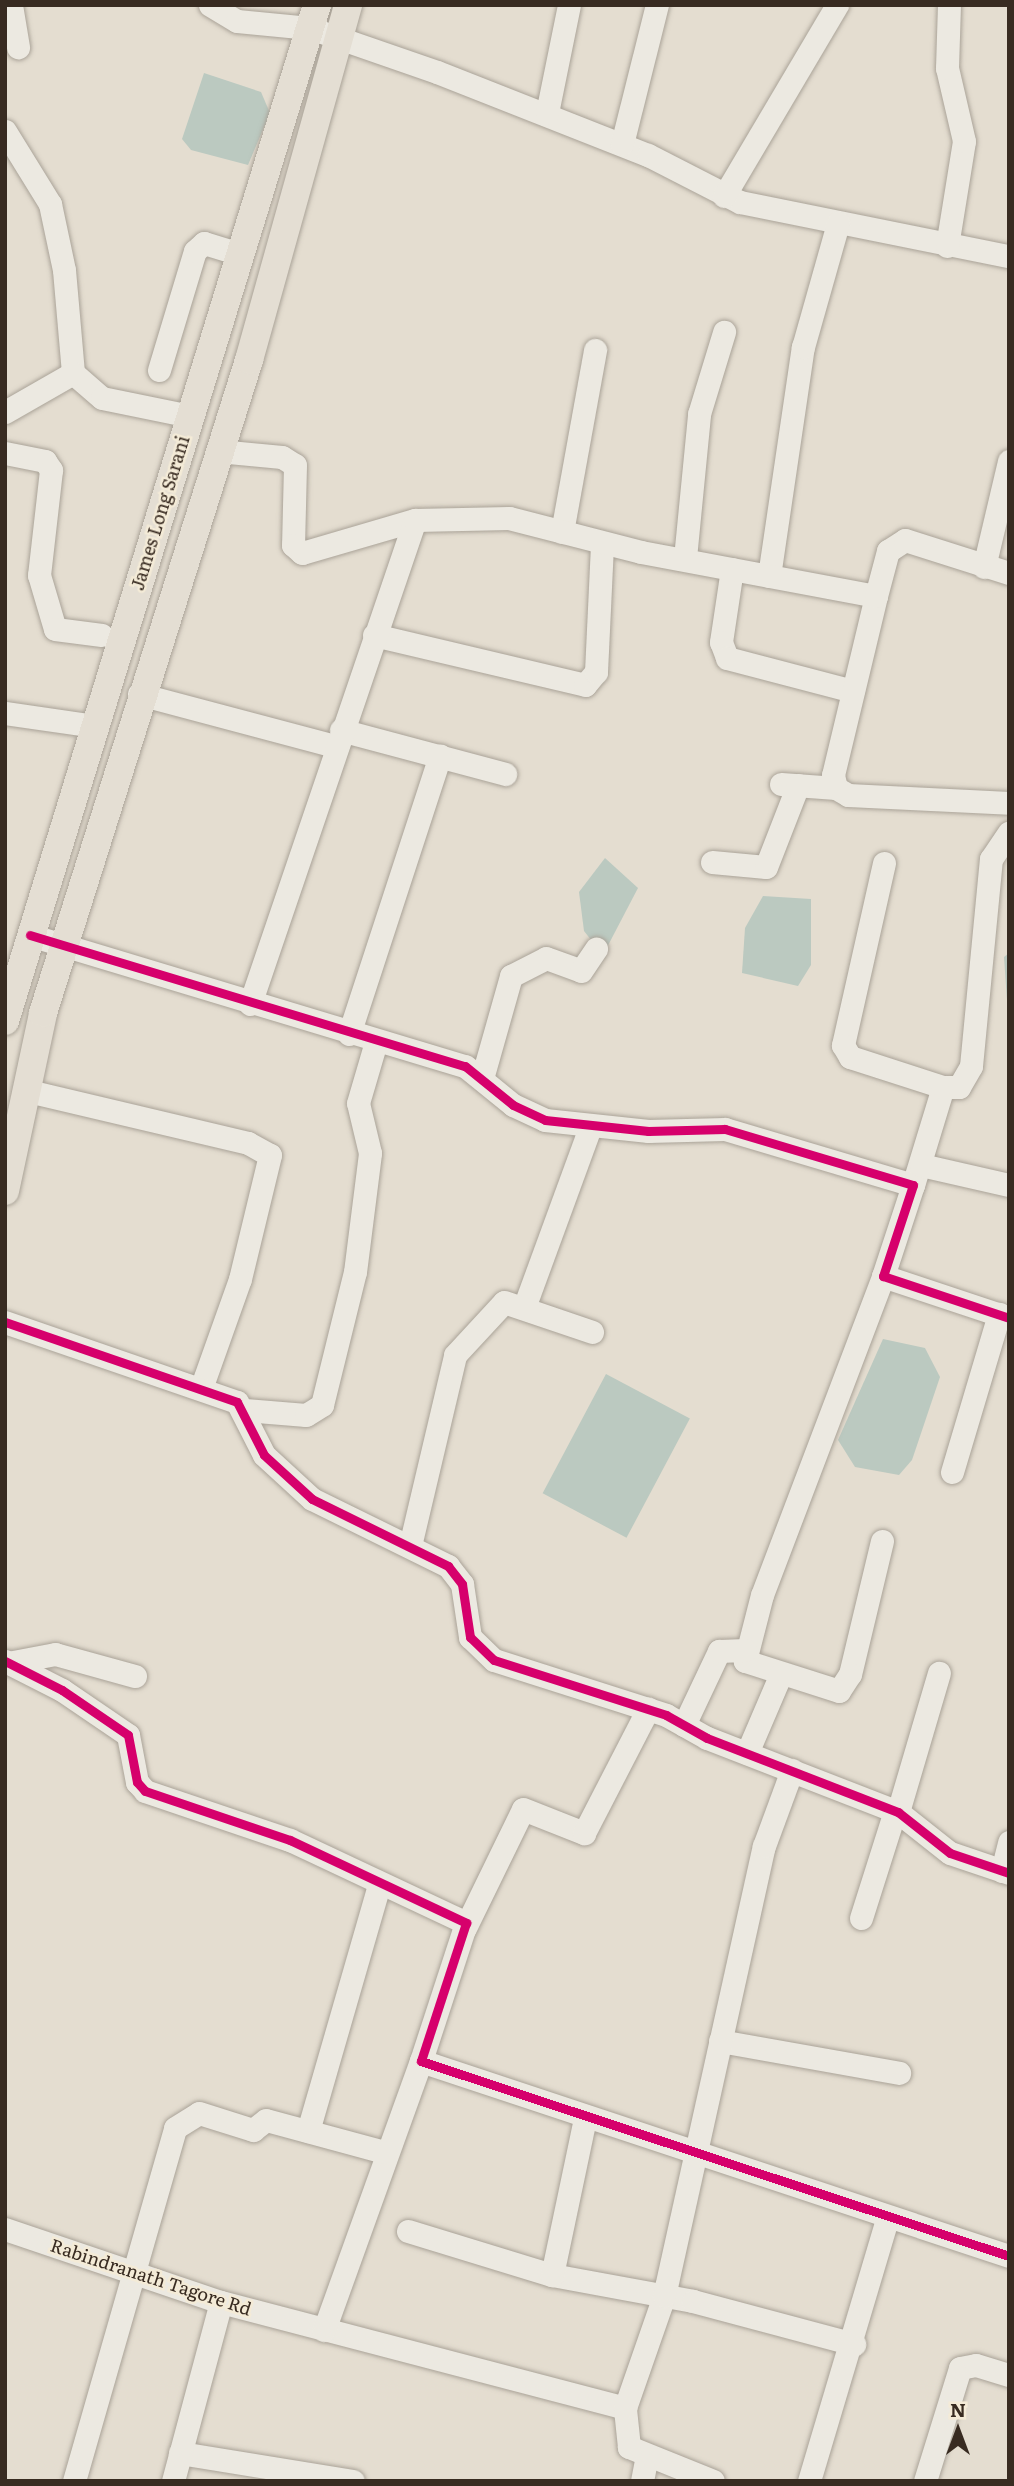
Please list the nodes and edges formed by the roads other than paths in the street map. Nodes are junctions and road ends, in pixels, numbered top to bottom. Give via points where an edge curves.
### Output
1 (10, 5) edge
2 (210, 5) edge
3 (348, 5) edge
4 (569, 5) edge
5 (657, 5) edge
6 (837, 5) edge
7 (948, 5) edge
8 (314, 17) edge
9 (339, 39) junction
10 (18, 47) dead end
11 (547, 113) junction
12 (5, 131) edge
13 (622, 144) junction
14 (724, 196) junction
15 (838, 223) junction
16 (947, 246) junction
17 (240, 254) junction
18 (1009, 256) edge
19 (724, 332) dead end
20 (595, 350) dead end
21 (159, 370) dead end
22 (73, 373) junction
23 (5, 412) edge
24 (191, 416) junction
25 (221, 441) junction
26 (5, 453) edge
27 (1009, 461) edge
28 (415, 520) junction
29 (562, 532) junction
30 (602, 543) junction
31 (685, 558) junction
32 (984, 567) junction
33 (732, 569) junction
34 (1009, 573) edge
35 (769, 576) junction
36 (876, 596) junction
37 (102, 635) dead end
38 (374, 635) junction
39 (853, 691) junction
40 (139, 694) junction
41 (5, 713) edge
42 (94, 726) junction
43 (338, 738) junction
44 (440, 755) junction
45 (505, 774) dead end
46 (836, 788) junction
47 (1009, 803) edge
48 (1009, 832) edge
49 (712, 862) dead end
50 (884, 863) dead end
51 (30, 935) junction
52 (66, 947) junction
53 (596, 949) dead end
54 (250, 1004) junction
55 (5, 1021) edge
56 (349, 1034) junction
57 (376, 1042) junction
58 (483, 1075) junction
59 (943, 1087) junction
60 (24, 1090) junction
61 (590, 1127) junction
62 (917, 1175) junction
63 (1009, 1185) edge
64 (5, 1191) edge
65 (883, 1276) junction
66 (525, 1305) junction
67 (1004, 1316) edge
68 (5, 1321) edge
69 (592, 1332) dead end
70 (202, 1386) junction
71 (245, 1410) junction
72 (952, 1472) dead end
73 (882, 1541) dead end
74 (410, 1546) junction
75 (745, 1650) junction
76 (9, 1662) edge
77 (939, 1673) dead end
78 (135, 1676) dead end
79 (780, 1676) junction
80 (648, 1709) junction
81 (684, 1725) junction
82 (747, 1753) junction
83 (792, 1770) junction
84 (897, 1811) junction
85 (1009, 1842) edge
86 (1005, 1872) edge
87 (379, 1885) junction
88 (862, 1918) dead end
89 (465, 1928) junction
90 (720, 2041) junction
91 (421, 2060) junction
92 (899, 2073) dead end
93 (586, 2118) junction
94 (308, 2131) junction
95 (697, 2151) junction
96 (385, 2152) junction
97 (887, 2219) junction
98 (5, 2229) edge
99 (408, 2231) dead end
100 (1009, 2256) edge
101 (138, 2272) junction
102 (552, 2276) junction
103 (664, 2296) junction
104 (221, 2302) junction
105 (324, 2330) junction
106 (854, 2344) junction
107 (1009, 2375) edge
108 (625, 2408) junction
109 (180, 2453) junction
110 (647, 2455) junction
111 (74, 2481) edge
112 (173, 2481) edge
113 (353, 2481) edge
114 (642, 2481) edge
115 (713, 2481) edge
116 (809, 2481) edge
117 (925, 2481) edge

1 - 10 street
2 - 8 street via 258,26
3 - 9 main road
4 - 11 street
5 - 13 street
6 - 14 street
7 - 16 street via 947,68 964,141
8 - 9 street
8 - 17 main road, James Long Sarani
9 - 11 street
9 - 25 main road
11 - 13 street
12 - 22 street via 50,204 64,270
13 - 14 street
14 - 15 street
15 - 16 street
15 - 35 street via 803,347
16 - 18 street
17 - 21 street via 204,243 195,251
17 - 24 main road, James Long Sarani
19 - 31 street via 699,414
20 - 29 street
22 - 23 street
22 - 24 street via 102,398
24 - 25 main road
24 - 42 main road, James Long Sarani
25 - 28 street via 282,457 295,465 293,545 302,554
25 - 40 main road
26 - 37 street via 45,461 51,470 39,575 55,629
27 - 32 street
28 - 29 street via 472,514
28 - 38 street
29 - 30 street
30 - 31 street
30 - 38 street via 596,672 586,685
31 - 33 street
32 - 34 street
32 - 36 street via 905,541 893,543
33 - 35 street
33 - 39 street via 721,642 727,658
35 - 36 street
36 - 39 street
38 - 43 street
39 - 46 street via 833,775
40 - 43 street
40 - 52 main road
41 - 42 street
42 - 51 main road, James Long Sarani
43 - 44 street
43 - 54 street
44 - 45 street
44 - 56 street
46 - 47 street via 848,795
46 - 49 street via 790,785 766,867
48 - 59 street via 991,859 971,1066 959,1087
50 - 59 street via 845,1052
51 - 52 street
51 - 55 main road, James Long Sarani
52 - 54 street
52 - 60 main road
53 - 58 street via 582,971 546,958 511,976
54 - 56 street
56 - 57 street
57 - 58 street
57 - 71 street via 358,1103 370,1153 355,1272 322,1405 306,1415
58 - 61 street via 524,1110
59 - 62 street
60 - 64 main road
60 - 70 street via 248,1143 270,1154 267,1186
61 - 62 street via 726,1129
61 - 66 street
62 - 63 street
62 - 65 street
65 - 67 street
65 - 75 street
66 - 69 street
66 - 74 street via 496,1307 481,1331 455,1355
67 - 72 street
68 - 70 street
70 - 71 street
71 - 74 street via 264,1455 285,1478 334,1514
73 - 79 street via 846,1685 830,1692
74 - 80 street via 448,1566 462,1584 470,1637 494,1660
75 - 79 street via 752,1667
75 - 81 street via 719,1651
76 - 78 street via 55,1654
76 - 87 street via 128,1735 137,1782 145,1791 290,1840
77 - 84 street
79 - 82 street
80 - 81 street
80 - 89 street via 584,1833 523,1809
81 - 82 street
82 - 83 street
83 - 84 street
83 - 90 street via 764,1846
84 - 86 street via 950,1853
84 - 88 street
85 - 86 street
87 - 89 street via 466,1923
87 - 94 street
89 - 91 street
90 - 92 street
90 - 95 street
91 - 93 street
91 - 96 street
93 - 95 street
93 - 102 street
94 - 96 street
94 - 101 street via 266,2120 253,2130 199,2113 175,2128
95 - 97 street
95 - 103 street
96 - 105 street
97 - 100 street
97 - 106 street
98 - 101 street, Rabindranath Tagore Rd
99 - 102 street
101 - 104 street, Rabindranath Tagore Rd
101 - 111 street
102 - 103 street
103 - 106 street
103 - 108 street
104 - 105 street, Rabindranath Tagore Rd
104 - 109 street
105 - 108 street, Rabindranath Tagore Rd
106 - 116 street
107 - 117 street via 976,2365 960,2368
108 - 110 street via 629,2447
109 - 112 street
109 - 113 street
110 - 114 street
110 - 115 street

